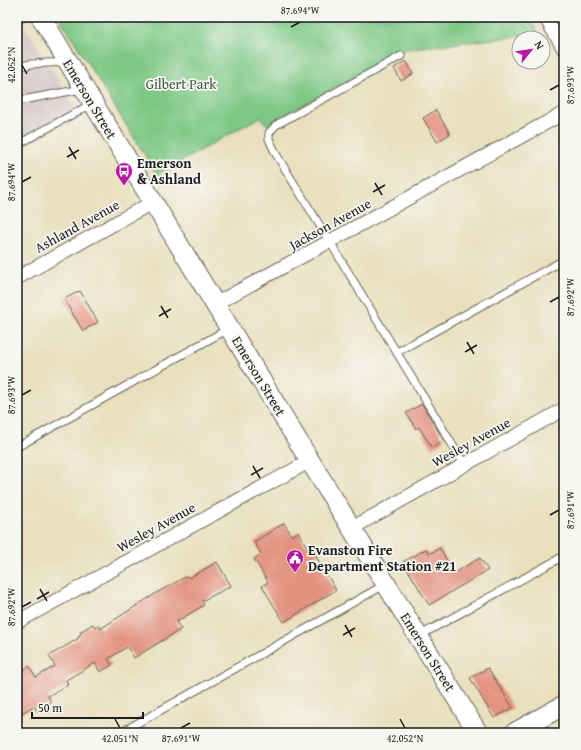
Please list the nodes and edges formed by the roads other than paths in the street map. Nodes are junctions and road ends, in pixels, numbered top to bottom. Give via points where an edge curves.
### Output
1 (26, 17) edge
2 (41, 17) edge
3 (545, 17) edge
4 (17, 19) edge
5 (564, 49) edge
6 (401, 56) dead end
7 (68, 62) junction
8 (17, 67) edge
9 (89, 95) junction
10 (17, 101) edge
11 (564, 113) edge
12 (17, 145) edge
13 (153, 202) junction
14 (330, 242) junction
15 (564, 260) edge
16 (17, 278) edge
17 (215, 304) junction
18 (230, 328) junction
19 (397, 352) junction
20 (564, 409) edge
21 (17, 447) edge
22 (310, 461) junction
23 (464, 464) junction
24 (352, 528) junction
25 (564, 556) edge
26 (387, 584) junction
27 (17, 622) edge
28 (419, 636) junction
29 (564, 705) edge
30 (120, 733) edge
31 (478, 733) edge
32 (514, 733) edge

1 - 4 lane
2 - 7 main road, Emerson Street
3 - 5 street
6 - 14 lane via 276,125 269,133 276,154
7 - 8 lane
7 - 9 main road, Emerson Street
9 - 10 lane
9 - 12 lane
9 - 13 main road, Emerson Street
11 - 14 street, Jackson Avenue
13 - 16 street, Ashland Avenue
13 - 17 main road, Emerson Street
14 - 17 street, Jackson Avenue
14 - 19 lane
15 - 19 lane
17 - 18 main road, Emerson Street
18 - 21 lane
18 - 22 main road, Emerson Street
19 - 23 lane
20 - 23 street, Wesley Avenue
22 - 24 main road, Emerson Street
22 - 27 street, Wesley Avenue
23 - 24 street, Wesley Avenue
24 - 26 main road, Emerson Street
25 - 28 lane
26 - 28 main road, Emerson Street
26 - 30 lane
28 - 31 main road, Emerson Street
29 - 32 main road

